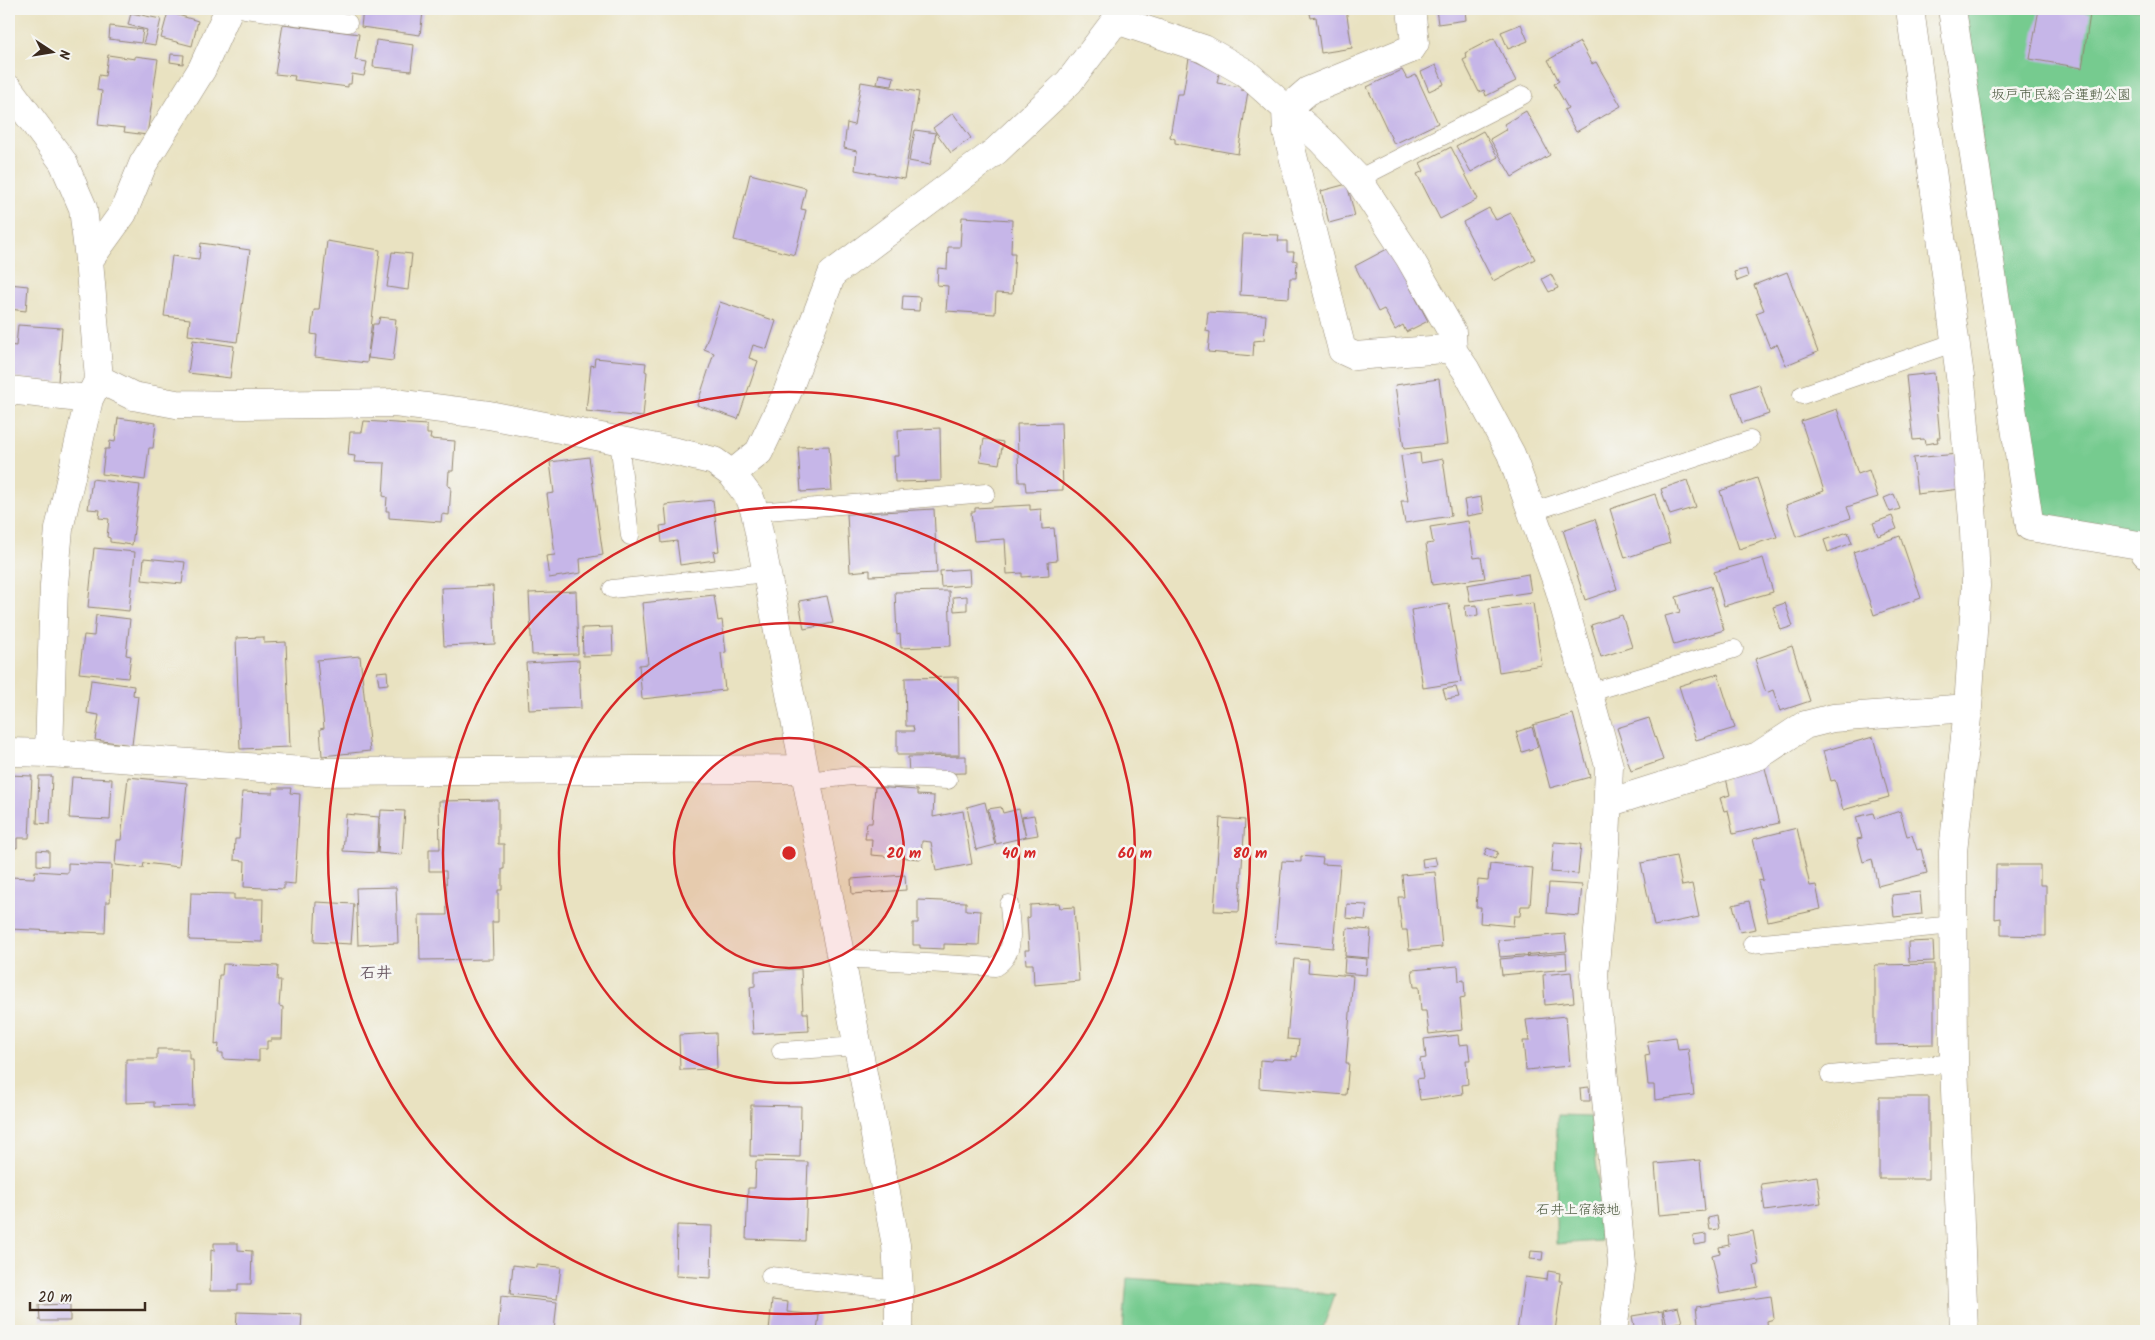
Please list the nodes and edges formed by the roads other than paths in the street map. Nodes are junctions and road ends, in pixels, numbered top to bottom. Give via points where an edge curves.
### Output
1 (229, 9) edge
2 (245, 9) edge
3 (1412, 9) edge
4 (1910, 9) edge
5 (1952, 9) edge
6 (1118, 14) edge
7 (348, 23) dead end
8 (9, 89) edge
9 (1523, 95) dead end
10 (1286, 110) junction
11 (1358, 179) junction
12 (89, 260) junction
13 (1956, 342) junction
14 (1453, 351) junction
15 (94, 389) junction
16 (9, 390) edge
17 (1802, 395) dead end
18 (619, 440) junction
19 (1750, 440) dead end
20 (732, 474) junction
21 (986, 493) dead end
22 (754, 512) junction
23 (1531, 512) junction
24 (630, 536) dead end
25 (2146, 554) edge
26 (767, 573) junction
27 (612, 589) dead end
28 (1734, 649) dead end
29 (1588, 694) junction
30 (1968, 708) junction
31 (9, 752) edge
32 (49, 753) junction
33 (805, 775) junction
34 (948, 780) dead end
35 (1608, 803) junction
36 (1009, 904) dead end
37 (1954, 925) junction
38 (1752, 944) dead end
39 (841, 958) junction
40 (859, 1046) junction
41 (781, 1051) dead end
42 (1954, 1063) junction
43 (1830, 1075) dead end
44 (770, 1276) dead end
45 (899, 1290) junction
46 (899, 1331) edge
47 (1613, 1331) edge
48 (1964, 1331) edge

1 - 12 street via 202,69 143,164 123,213
2 - 7 lane
3 - 10 street via 1415,43 1411,49 1308,91
4 - 13 street
5 - 25 street via 2030,527 2139,545
6 - 10 street via 1204,50 1246,73
6 - 20 street via 1069,82 996,151 832,274 787,393 759,452
8 - 12 street via 62,162 83,208
9 - 11 lane
10 - 11 street via 1322,140
10 - 14 street via 1286,132 1342,350 1355,356
11 - 14 street via 1441,311 1452,332
12 - 15 street
13 - 17 lane
13 - 30 street via 1976,586
14 - 23 street via 1511,454
15 - 16 street
15 - 18 street via 176,404 395,403 489,415
15 - 32 street via 59,529
18 - 20 street via 714,461
18 - 24 lane
19 - 23 lane
20 - 22 street via 750,498
21 - 22 lane
22 - 26 street
23 - 29 street via 1559,588
26 - 27 lane
26 - 33 street
28 - 29 lane
29 - 35 street via 1609,766
30 - 35 street via 1833,718 1805,725 1758,756
30 - 37 street via 1953,852
31 - 32 street
32 - 33 street via 317,772
33 - 34 lane
33 - 39 street
35 - 47 street via 1594,975 1622,1264
36 - 39 lane via 1010,948 1004,961 995,967
37 - 38 lane
37 - 42 street
39 - 40 street
40 - 41 lane
40 - 45 street via 896,1245
42 - 43 lane
42 - 48 street
44 - 45 lane
45 - 46 street

